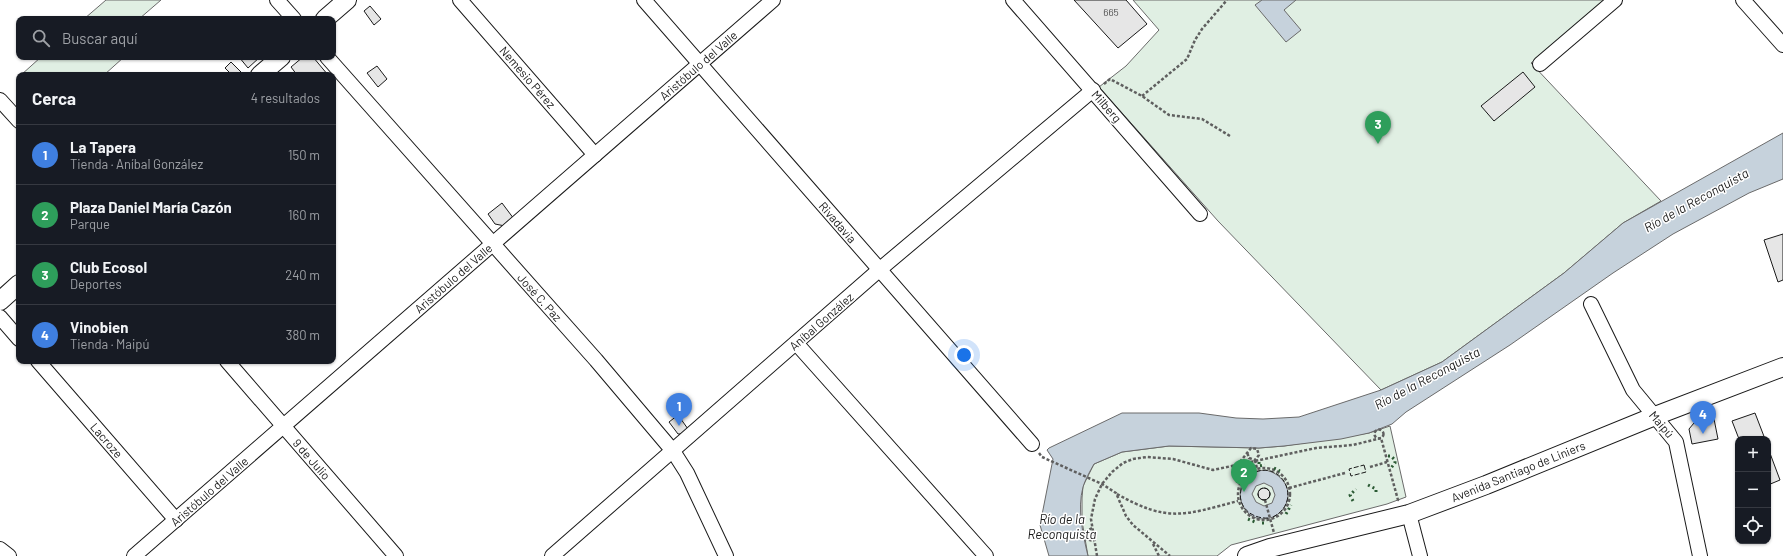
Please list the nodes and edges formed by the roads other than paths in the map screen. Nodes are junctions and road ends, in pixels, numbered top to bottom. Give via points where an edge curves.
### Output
1 (277, 0) edge
2 (347, 0) edge
3 (460, 0) edge
4 (644, 0) edge
5 (773, 0) edge
6 (1013, 0) edge
7 (1615, 0) edge
8 (1743, 0) edge
9 (291, 16) edge
10 (328, 16) edge
11 (1783, 45) edge
12 (278, 60) edge
13 (330, 60) edge
14 (699, 64) junction
15 (1540, 64) dead end
16 (264, 72) edge
17 (1093, 90) junction
18 (0, 100) edge
19 (16, 118) edge
20 (595, 154) junction
21 (1200, 214) dead end
22 (492, 244) junction
23 (879, 270) junction
24 (16, 287) edge
25 (0, 301) edge
26 (1591, 304) dead end
27 (0, 317) edge
28 (16, 336) edge
29 (796, 343) junction
30 (41, 364) edge
31 (231, 364) edge
32 (1783, 367) edge
33 (1655, 416) junction
34 (283, 426) junction
35 (1032, 444) dead end
36 (673, 451) junction
37 (1409, 514) junction
38 (176, 520) junction
39 (0, 549) edge
40 (9, 556) edge
41 (134, 556) edge
42 (396, 556) edge
43 (552, 556) edge
44 (726, 556) edge
45 (986, 556) edge
46 (1247, 556) edge
47 (1420, 556) edge
48 (1700, 556) edge

1 - 9 street
2 - 10 main road
3 - 20 street, Nemesio Pérez
4 - 14 street, Rivadavia
5 - 14 street, Aristóbulo del Valle
6 - 17 street, Milberg
7 - 15 street
8 - 11 street
12 - 16 main road
13 - 22 street, José C. Paz
14 - 20 street, Aristóbulo del Valle
14 - 23 street, Rivadavia
17 - 21 street, Milberg
17 - 23 street, Aníbal González
18 - 19 street
20 - 22 street, Aristóbulo del Valle
22 - 34 street, Aristóbulo del Valle
22 - 36 street, José C. Paz
23 - 29 street, Aníbal González
23 - 35 street, Rivadavia
24 - 25 main road
26 - 33 street, Maipú via 1633,390
27 - 28 street
29 - 36 street, Aníbal González
29 - 45 street
30 - 38 street, Lacroze
31 - 34 street, 9 de Julio
32 - 33 main road, Avenida Santiago de Liniers
33 - 37 main road, Avenida Santiago de Liniers
33 - 48 street, Maipú via 1676,442
34 - 38 street, Aristóbulo del Valle
34 - 42 street, 9 de Julio
36 - 43 street, Aníbal González
36 - 44 street, José C. Paz via 687,473
37 - 46 main road, Avenida Santiago de Liniers
37 - 47 street
38 - 41 street, Aristóbulo del Valle
39 - 40 street

